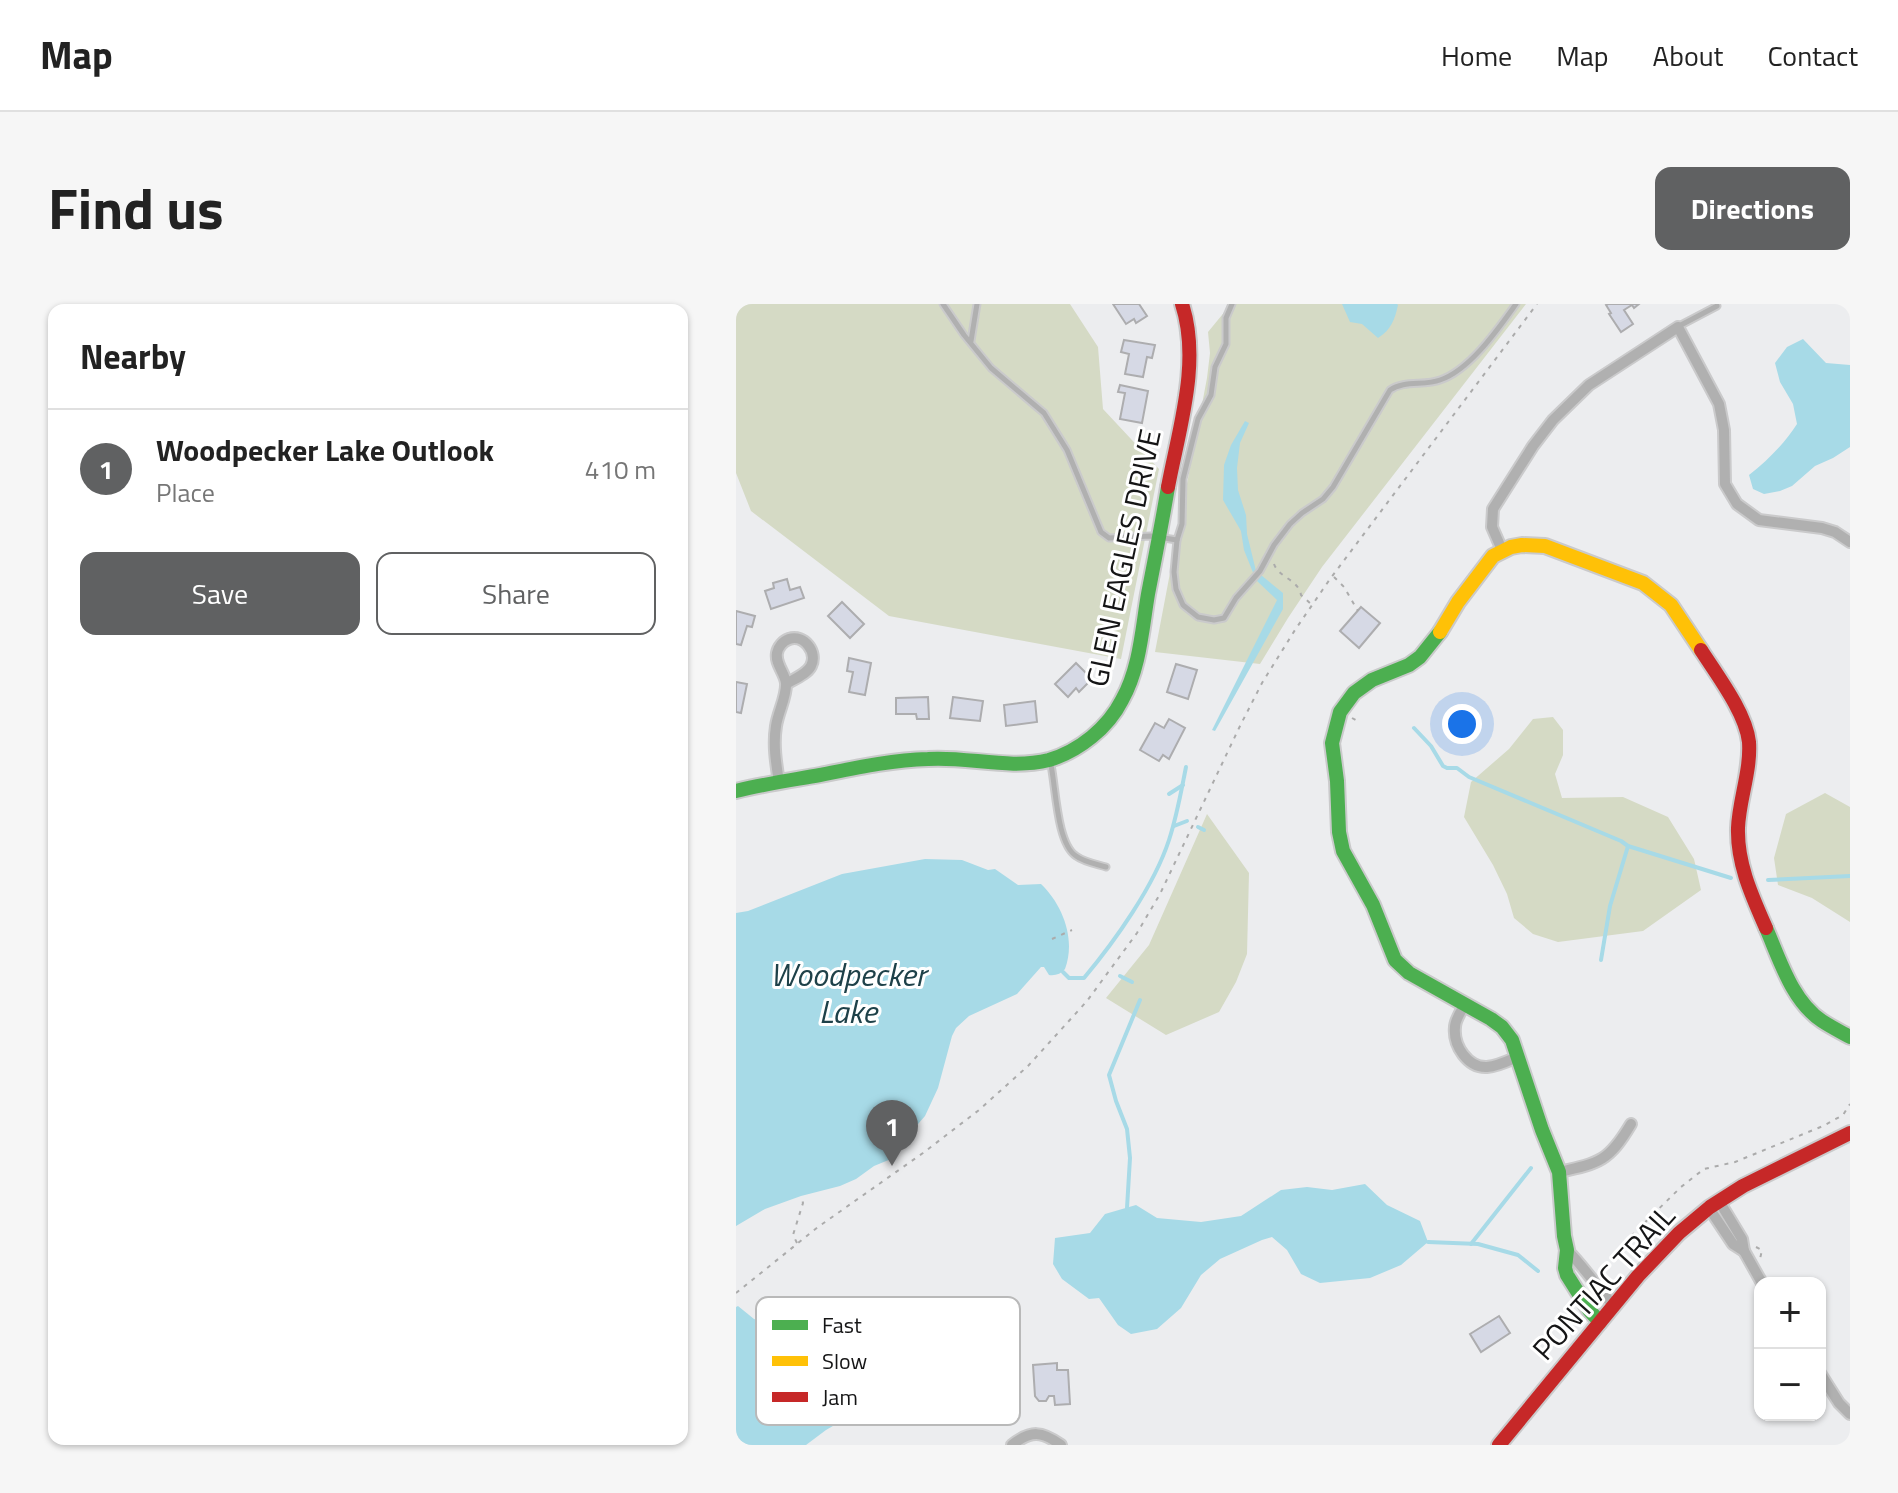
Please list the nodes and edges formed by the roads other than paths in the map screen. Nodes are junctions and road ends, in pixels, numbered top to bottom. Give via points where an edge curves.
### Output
1 (943, 304) edge
2 (977, 304) edge
3 (1182, 304) edge
4 (1232, 304) edge
5 (1516, 304) edge
6 (1717, 306) edge
7 (1678, 327) junction
8 (971, 342) junction
9 (1159, 537) junction
10 (1177, 540) junction
11 (1850, 542) edge
12 (1502, 550) junction
13 (786, 684) junction
14 (1050, 759) junction
15 (779, 782) junction
16 (736, 791) edge
17 (1106, 867) dead end
18 (1465, 1004) junction
19 (1850, 1037) edge
20 (1517, 1057) junction
21 (1631, 1124) dead end
22 (1850, 1133) edge
23 (1559, 1172) junction
24 (1714, 1204) junction
25 (1567, 1250) junction
26 (1759, 1277) edge
27 (1613, 1305) junction
28 (1600, 1322) junction
29 (1826, 1382) edge
30 (1850, 1414) edge
31 (1012, 1445) edge
32 (1061, 1445) edge
33 (1499, 1445) edge

1 - 8 lane
2 - 8 lane
3 - 9 street, GLEN EAGLES DRIVE via 1192,347
4 - 10 lane via 1226,344 1183,479
5 - 10 lane via 1452,375 1390,390 1333,487 1290,524 1224,618 1198,617 1183,605 1174,572
6 - 7 lane
7 - 11 street via 1719,404 1725,484 1737,504 1759,520 1822,528
7 - 12 street via 1589,385 1553,420 1493,509 1492,527
8 - 9 lane via 991,368 1044,413 1067,450 1104,535
9 - 10 lane
9 - 14 street, GLEN EAGLES DRIVE via 1128,688 1094,735
12 - 18 street via 1420,657 1354,693 1340,712 1332,743 1343,851 1395,960
12 - 19 street via 1545,546 1643,583 1684,622 1744,720 1749,743 1738,828 1749,889 1804,1004
13 - 13 street via 812,663 811,649 799,639 781,644 777,652
13 - 15 street via 776,727
14 - 15 street, GLEN EAGLES DRIVE via 908,760
14 - 17 lane via 1067,847
15 - 16 street, GLEN EAGLES DRIVE
18 - 20 street via 1502,1027
18 - 20 street via 1455,1027 1457,1042 1474,1065
20 - 23 street
21 - 23 street via 1609,1155
22 - 24 street, PONTIAC TRAIL
23 - 25 street
24 - 26 street via 1733,1244 1744,1251
24 - 27 street, PONTIAC TRAIL via 1666,1244
25 - 27 street
25 - 28 street via 1567,1275
27 - 28 street, PONTIAC TRAIL
28 - 33 street, PONTIAC TRAIL
29 - 30 street
31 - 32 street via 1032,1433 1048,1435

